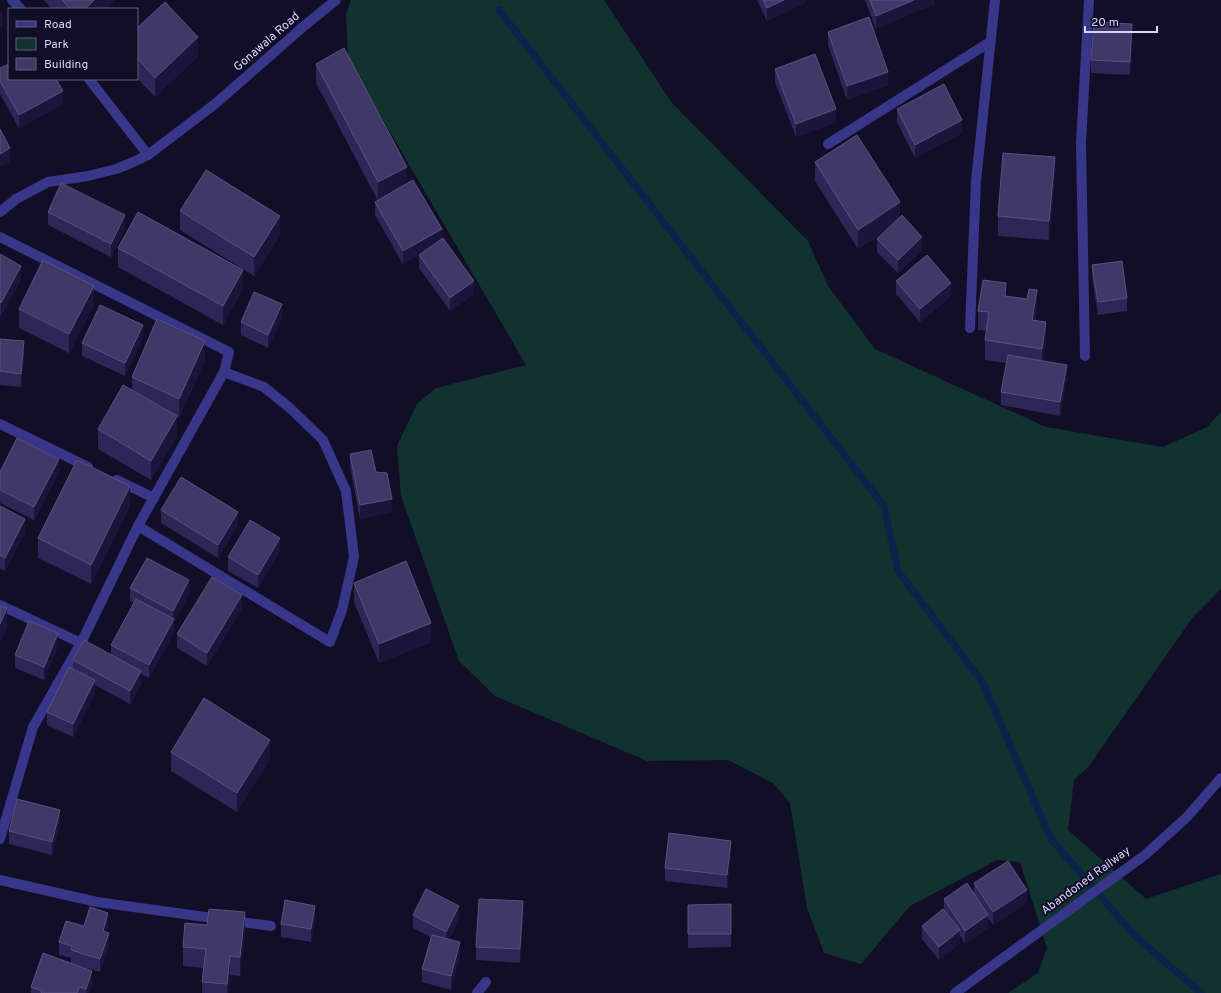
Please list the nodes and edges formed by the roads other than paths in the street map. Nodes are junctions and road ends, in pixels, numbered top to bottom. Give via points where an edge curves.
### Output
1 (12, 0) edge
2 (336, 0) edge
3 (995, 0) edge
4 (1088, 0) edge
5 (20, 8) edge
6 (990, 42) junction
7 (90, 80) edge
8 (828, 144) dead end
9 (148, 155) junction
10 (0, 212) edge
11 (0, 237) edge
12 (970, 328) dead end
13 (1085, 356) dead end
14 (224, 372) junction
15 (0, 424) edge
16 (154, 498) junction
17 (138, 526) junction
18 (0, 605) edge
19 (81, 643) junction
20 (1221, 778) edge
21 (0, 839) edge
22 (0, 880) edge
23 (271, 926) dead end
24 (486, 982) dead end
25 (477, 993) edge
26 (955, 993) edge

1 - 5 street
2 - 9 street, Gonawala Road via 215,104
3 - 6 street
4 - 13 street via 1081,143
6 - 8 street
6 - 12 street via 976,181
7 - 9 street
9 - 10 street, Gonawala Road via 116,169 48,182 16,199
11 - 14 street via 229,352
14 - 16 street
14 - 17 street via 264,387 323,440 346,492 354,557 342,610 330,642
15 - 16 street
16 - 17 street
17 - 19 street
18 - 19 street
19 - 21 street via 32,727
20 - 26 street, Abandoned Railway via 1188,817 1145,855
22 - 23 street via 97,902
24 - 25 street

